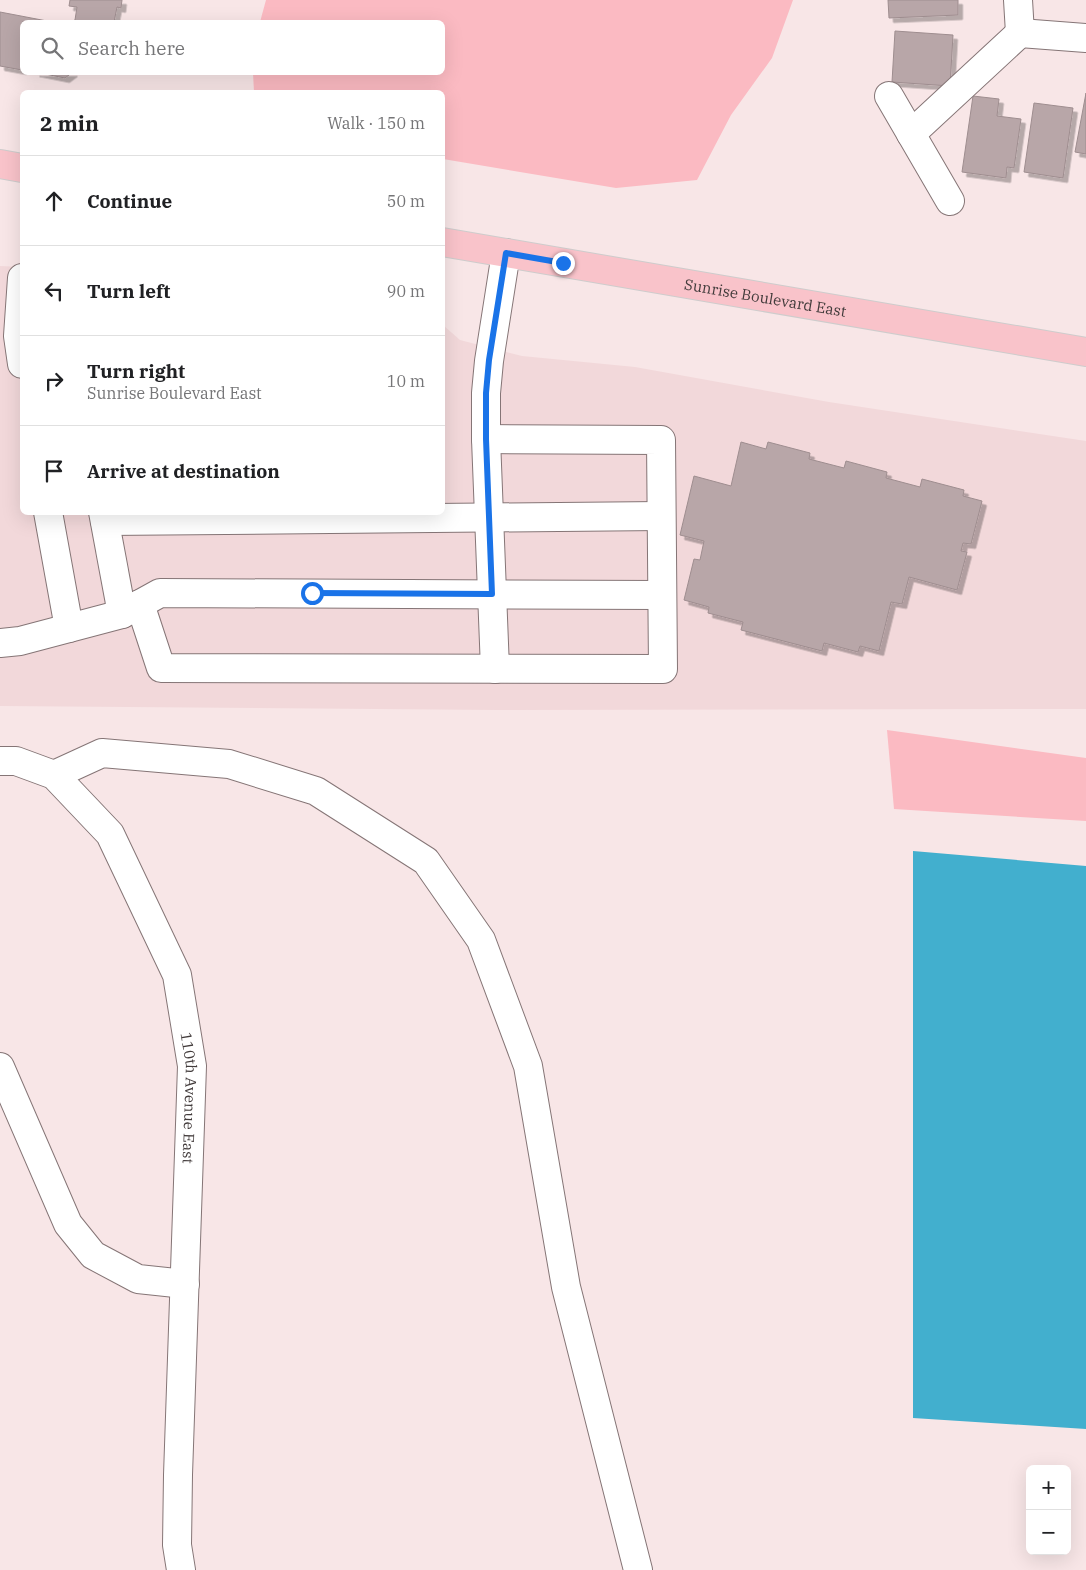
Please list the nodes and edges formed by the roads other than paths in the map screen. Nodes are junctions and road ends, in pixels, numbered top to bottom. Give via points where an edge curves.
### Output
1 (1018, 0) edge
2 (1020, 33) junction
3 (1086, 38) edge
4 (889, 96) dead end
5 (911, 134) junction
6 (0, 164) edge
7 (20, 168) edge
8 (950, 201) dead end
9 (445, 243) edge
10 (506, 253) junction
11 (20, 291) edge
12 (13, 335) edge
13 (1086, 352) edge
14 (20, 358) edge
15 (486, 439) junction
16 (49, 515) edge
17 (661, 516) junction
18 (104, 517) edge
19 (490, 518) junction
20 (492, 594) junction
21 (662, 595) junction
22 (131, 609) junction
23 (68, 628) junction
24 (0, 643) edge
25 (495, 669) junction
26 (0, 761) edge
27 (54, 775) junction
28 (0, 1067) edge
29 (185, 1284) junction
30 (179, 1558) edge
31 (638, 1570) edge

1 - 2 street
2 - 3 street
2 - 5 street
4 - 5 street
5 - 8 street
6 - 7 main road
9 - 10 main road, Sunrise Boulevard East
10 - 13 main road, Sunrise Boulevard East
10 - 15 street via 489,360
11 - 12 street
12 - 14 street
15 - 17 street via 660,440
15 - 19 street
16 - 23 street
17 - 19 street
17 - 21 street
18 - 19 street
18 - 22 street
19 - 20 street
20 - 21 street
20 - 22 street via 160,593
20 - 25 street
21 - 25 street via 663,669
22 - 23 street
22 - 25 street via 161,668
23 - 24 street
26 - 27 street, 110th Avenue East via 16,761
27 - 29 street, 110th Avenue East via 110,834 177,975 192,1066
27 - 31 street via 102,753 229,764 316,791 426,861 481,940 528,1066 566,1287
28 - 29 street via 68,1224 93,1254 138,1279
29 - 30 street, 110th Avenue East

